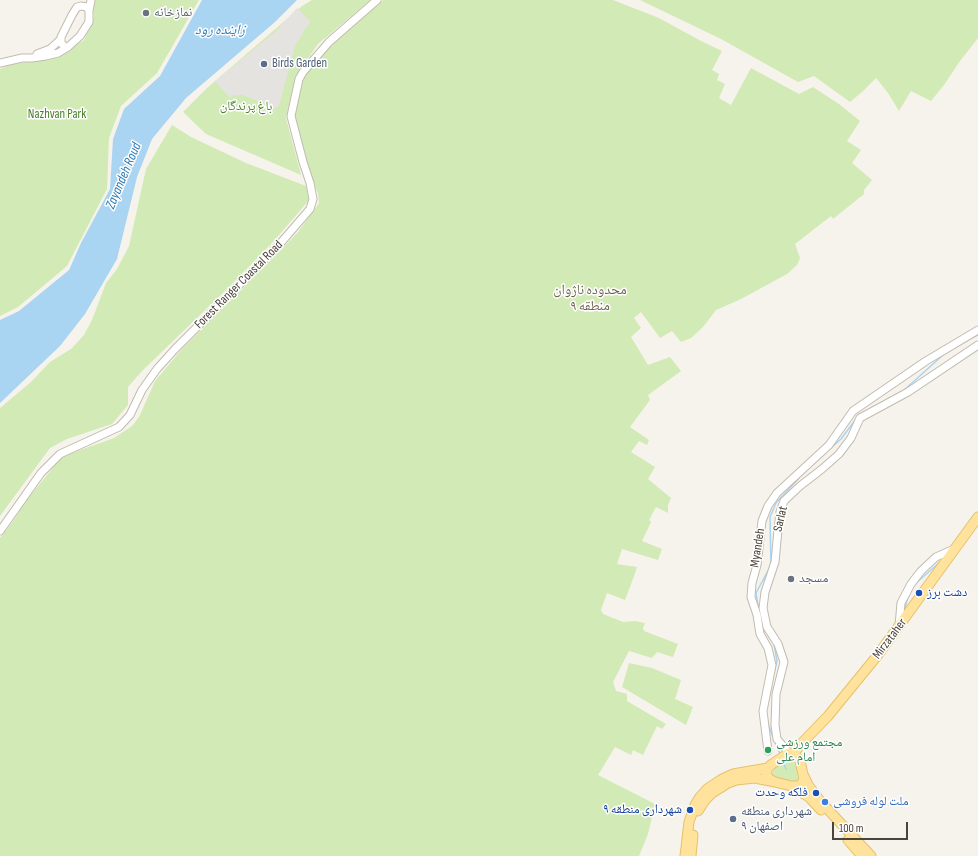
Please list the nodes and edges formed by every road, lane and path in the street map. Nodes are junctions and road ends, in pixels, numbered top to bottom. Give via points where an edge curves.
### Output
1 (80, 0) edge
2 (91, 0) edge
3 (377, 0) edge
4 (77, 7) junction
5 (89, 11) junction
6 (61, 39) junction
7 (68, 47) junction
8 (22, 58) junction
9 (0, 63) edge
10 (978, 330) edge
11 (978, 345) edge
12 (945, 349) junction
13 (952, 361) junction
14 (978, 517) edge
15 (0, 531) edge
16 (954, 549) junction
17 (899, 628) junction
18 (767, 710) junction
19 (773, 740) junction
20 (768, 752) dead end
21 (792, 754) junction
22 (768, 768) junction
23 (804, 775) junction
24 (775, 782) junction
25 (791, 786) junction
26 (685, 856) edge
27 (691, 856) edge
28 (862, 856) edge
29 (871, 856) edge

1 - 4 street
2 - 5 street
3 - 15 street, Forest Ranger Coastal Road via 329,42 299,79 291,116 310,183 313,199 310,209 278,246 157,368 142,390 130,415 120,427 60,454 41,473
4 - 5 street via 87,7
4 - 6 street
5 - 7 street via 89,22 80,36
6 - 7 street via 63,46
6 - 8 street via 42,52
7 - 8 street via 46,56
8 - 9 street
10 - 12 street, Myandeh
11 - 13 street, Sarlat
12 - 13 street
12 - 18 street, Myandeh via 853,411 830,445 777,494 768,506 762,521 750,597 772,665
13 - 18 street, Sarlat via 908,392 860,418 851,438 839,454 784,501 779,518 775,562 765,592 763,608 767,626 778,644 784,662 776,694
14 - 16 main road, Mirzataher
16 - 17 main road, Mirzataher
16 - 17 street via 936,558 911,584 901,603
17 - 21 main road, Mirzataher via 847,694
18 - 19 street, Myandeh
18 - 19 street, Sarlat via 775,725
19 - 20 street, Myandeh
19 - 21 street
21 - 22 main road
21 - 23 main road via 800,761
22 - 24 main road via 767,776
22 - 26 main road via 733,774 707,788 695,805 689,822
23 - 25 main road via 800,786
23 - 29 main road via 821,802
24 - 25 main road
24 - 27 main road via 746,779 728,783 712,793 696,815
25 - 28 main road via 809,797

